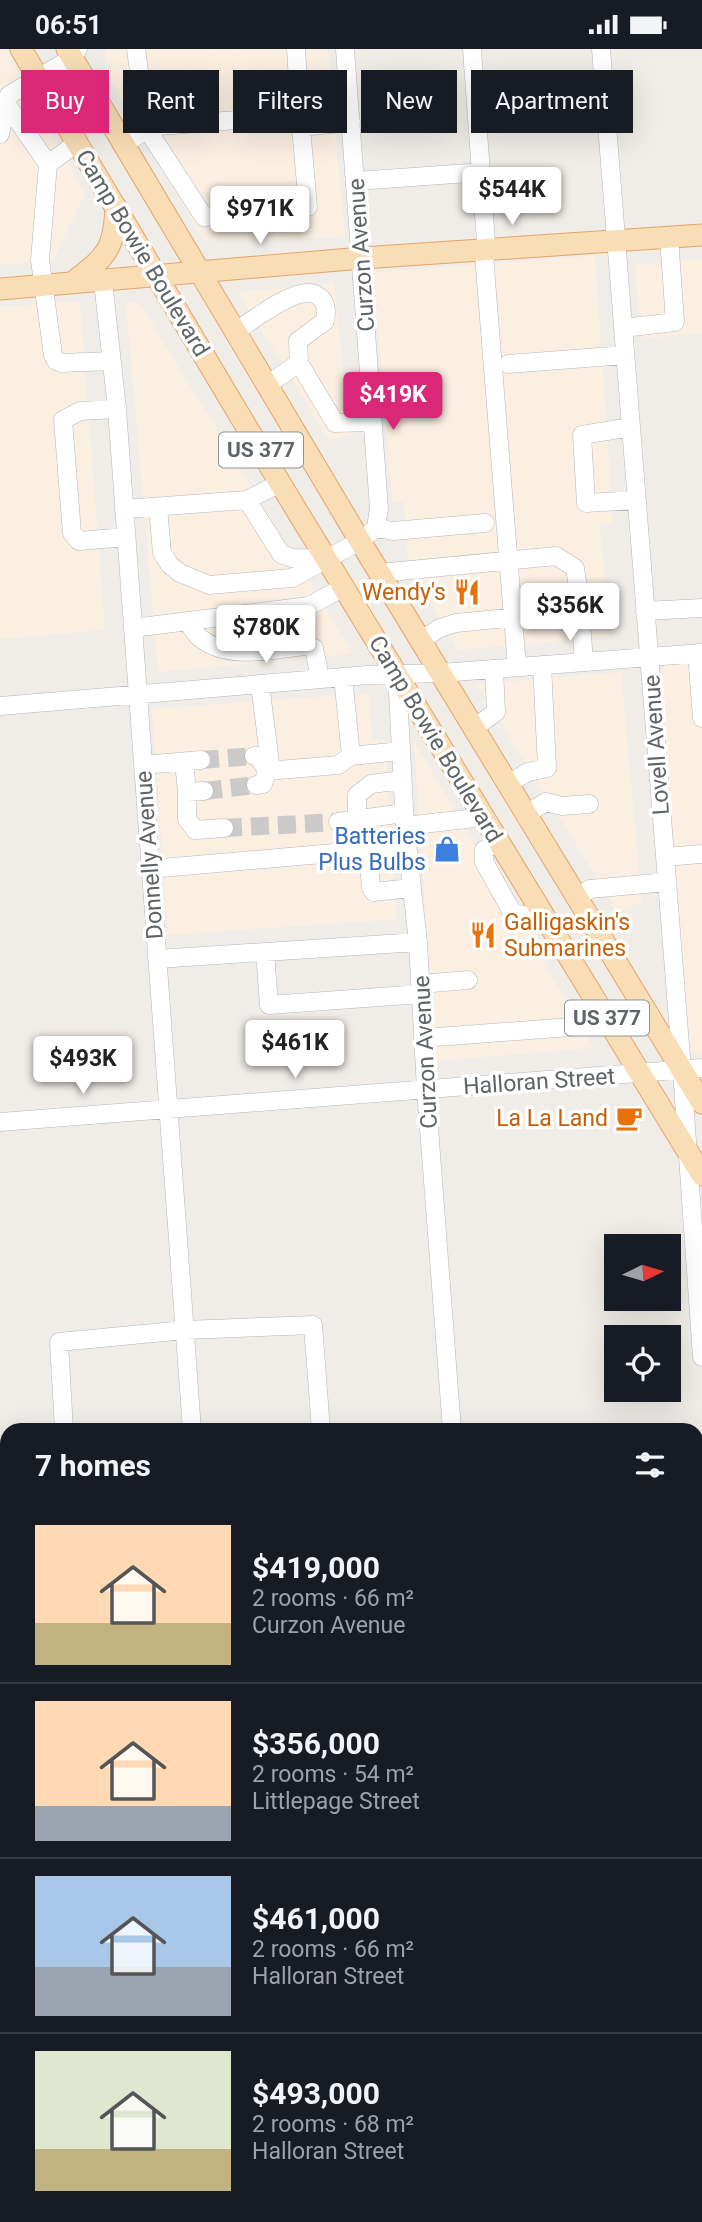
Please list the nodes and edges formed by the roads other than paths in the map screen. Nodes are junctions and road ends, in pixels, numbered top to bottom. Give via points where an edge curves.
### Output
1 (21, 49) edge
2 (136, 49) edge
3 (296, 49) edge
4 (345, 49) edge
5 (472, 49) edge
6 (601, 49) edge
7 (72, 52) edge
8 (33, 70) edge
9 (48, 70) edge
10 (139, 70) edge
11 (297, 70) edge
12 (21, 88) edge
13 (4, 98) edge
14 (347, 122) edge
15 (351, 122) junction
16 (72, 133) edge
17 (141, 133) edge
18 (150, 133) edge
19 (302, 133) edge
20 (0, 134) edge
21 (78, 143) junction
22 (125, 144) junction
23 (48, 164) junction
24 (469, 173) dead end
25 (356, 181) junction
26 (116, 207) junction
27 (702, 235) edge
28 (669, 237) junction
29 (616, 241) junction
30 (484, 250) junction
31 (362, 258) junction
32 (198, 272) junction
33 (156, 276) junction
34 (103, 281) junction
35 (72, 283) junction
36 (45, 286) junction
37 (0, 289) edge
38 (623, 328) junction
39 (235, 332) junction
40 (625, 355) junction
41 (111, 361) junction
42 (299, 363) junction
43 (508, 364) dead end
44 (267, 385) junction
45 (117, 409) junction
46 (373, 422) junction
47 (631, 427) junction
48 (280, 483) junction
49 (247, 500) junction
50 (636, 500) junction
51 (158, 507) junction
52 (124, 509) junction
53 (485, 523) dead end
54 (368, 535) junction
55 (126, 537) junction
56 (327, 559) junction
57 (507, 560) junction
58 (379, 573) junction
59 (344, 587) junction
60 (702, 608) edge
61 (581, 611) junction
62 (645, 611) junction
63 (514, 616) junction
64 (187, 621) junction
65 (133, 628) junction
66 (421, 640) junction
67 (699, 653) edge
68 (649, 657) junction
69 (584, 661) junction
70 (542, 665) junction
71 (517, 667) junction
72 (494, 669) junction
73 (441, 673) junction
74 (397, 674) junction
75 (343, 677) junction
76 (320, 679) junction
77 (260, 684) junction
78 (137, 695) junction
79 (0, 706) edge
80 (702, 718) edge
81 (474, 728) junction
82 (401, 751) junction
83 (254, 756) dead end
84 (351, 756) junction
85 (143, 765) junction
86 (265, 776) junction
87 (402, 780) junction
88 (508, 784) junction
89 (589, 804) dead end
90 (526, 814) junction
91 (484, 817) junction
92 (357, 818) junction
93 (338, 822) tunnel mouth
94 (224, 828) tunnel mouth
95 (405, 828) junction
96 (368, 850) junction
97 (702, 854) edge
98 (665, 857) junction
99 (150, 869) junction
100 (667, 882) junction
101 (411, 888) junction
102 (577, 898) junction
103 (418, 942) junction
104 (265, 952) junction
105 (157, 959) junction
106 (468, 981) dead end
107 (421, 989) junction
108 (611, 1024) junction
109 (423, 1038) junction
110 (692, 1069) edge
111 (641, 1073) junction
112 (426, 1089) junction
113 (702, 1103) edge
114 (168, 1109) junction
115 (0, 1122) edge
116 (686, 1149) junction
117 (702, 1175) edge
118 (185, 1330) junction
119 (702, 1357) edge
120 (64, 1423) edge
121 (192, 1423) edge
122 (320, 1423) edge
123 (451, 1423) edge

1 - 8 main road, Camp Bowie Boulevard / US 377
2 - 10 street
3 - 11 street
4 - 15 street, Curzon Avenue
5 - 30 street
6 - 29 street, Lovell Avenue
7 - 9 street
7 - 22 main road, Camp Bowie Boulevard / US 377
12 - 13 street
13 - 20 street
13 - 23 street
14 - 15 street
15 - 25 street, Curzon Avenue
16 - 21 main road, Camp Bowie Boulevard / US 377
17 - 22 street
18 - 19 street via 204,217 308,207
21 - 23 street
21 - 26 main road, Camp Bowie Boulevard / US 377
22 - 32 main road, Camp Bowie Boulevard / US 377
23 - 36 street via 40,260
24 - 25 street
25 - 31 street, Curzon Avenue
26 - 33 main road, Camp Bowie Boulevard / US 377
26 - 35 main road via 107,253
27 - 28 main road
28 - 29 main road
28 - 38 street via 676,322
29 - 30 main road
29 - 38 street, Lovell Avenue
30 - 31 main road
30 - 57 street
31 - 32 main road
31 - 46 street, Curzon Avenue
32 - 33 main road
32 - 39 main road, Camp Bowie Boulevard / US 377
33 - 34 main road
33 - 48 main road, Camp Bowie Boulevard / US 377
34 - 35 main road
34 - 41 street, Donnelly Avenue
35 - 36 main road
36 - 37 main road
36 - 41 street via 56,361
38 - 40 street, Lovell Avenue
39 - 42 street via 296,294 316,293 327,311 325,321 298,341
39 - 44 main road, Camp Bowie Boulevard / US 377
40 - 43 street
40 - 47 street, Lovell Avenue
41 - 45 street, Donnelly Avenue
42 - 44 street
42 - 46 street via 335,423
44 - 54 main road, Camp Bowie Boulevard / US 377
45 - 52 street, Donnelly Avenue
45 - 55 street via 80,411 63,420 72,533 79,541
46 - 54 street, Curzon Avenue via 379,508
47 - 50 street, Lovell Avenue
47 - 50 street via 582,435 586,503
48 - 49 street
48 - 56 main road, Camp Bowie Boulevard / US 377
49 - 51 street
49 - 56 street via 281,554
50 - 62 street, Lovell Avenue
51 - 52 street
51 - 56 street via 162,553 184,576 201,583 216,586 285,579
52 - 55 street, Donnelly Avenue
53 - 54 street
54 - 56 street
54 - 58 main road, Camp Bowie Boulevard / US 377
55 - 65 street, Donnelly Avenue
56 - 59 main road, Camp Bowie Boulevard / US 377
57 - 58 street
57 - 61 street via 556,556 575,568
57 - 63 street
58 - 66 main road, Camp Bowie Boulevard / US 377
59 - 64 street via 309,606
59 - 74 main road, Camp Bowie Boulevard / US 377
60 - 62 street
61 - 63 street
61 - 69 street
62 - 68 street, Lovell Avenue
63 - 66 street via 456,623
63 - 71 street
64 - 65 street
64 - 76 street via 198,638 234,653 314,648
65 - 78 street, Donnelly Avenue
66 - 73 main road, Camp Bowie Boulevard / US 377
67 - 68 street
67 - 80 street
68 - 69 street
68 - 98 street, Lovell Avenue
69 - 70 street
70 - 71 street
70 - 88 street via 547,768 528,772
71 - 72 street
72 - 73 street
72 - 81 street via 496,712
73 - 74 street
73 - 81 main road, Camp Bowie Boulevard / US 377
74 - 75 street
74 - 82 street, Curzon Avenue
74 - 91 main road, Camp Bowie Boulevard / US 377
75 - 76 street
75 - 84 street
76 - 77 street
77 - 78 street
77 - 86 street
78 - 79 street
78 - 85 street, Donnelly Avenue
81 - 88 main road, Camp Bowie Boulevard / US 377
82 - 84 street
82 - 87 street, Curzon Avenue
83 - 86 street via 258,756
84 - 86 street via 338,765
85 - 94 street via 192,761 195,791 187,819 195,830
85 - 99 street, Donnelly Avenue
87 - 92 street via 371,784 357,795
87 - 95 street, Curzon Avenue
88 - 90 main road, Camp Bowie Boulevard / US 377
89 - 90 street via 546,802
90 - 102 main road, Camp Bowie Boulevard / US 377
91 - 95 street
91 - 108 main road, Camp Bowie Boulevard / US 377
92 - 93 street
92 - 95 street
95 - 96 street
95 - 101 street, Curzon Avenue
96 - 99 street
96 - 101 street via 373,892
97 - 98 street
98 - 100 street, Lovell Avenue
99 - 105 street, Donnelly Avenue
100 - 102 street via 590,889
100 - 110 street, Lovell Avenue
101 - 103 street, Curzon Avenue
102 - 110 main road, Camp Bowie Boulevard / US 377
103 - 104 street
103 - 107 street, Curzon Avenue
104 - 105 street
104 - 107 street via 269,1005
105 - 114 street, Donnelly Avenue
106 - 107 street
107 - 109 street, Curzon Avenue
108 - 109 street
108 - 111 main road, Camp Bowie Boulevard / US 377
109 - 112 street, Curzon Avenue
110 - 111 street, Halloran Street
110 - 113 main road, Camp Bowie Boulevard / US 377
110 - 116 street, Lovell Avenue
111 - 112 street, Halloran Street
111 - 116 main road, Camp Bowie Boulevard / US 377
112 - 114 street, Halloran Street
112 - 123 street, Curzon Avenue
114 - 115 street, Halloran Street
114 - 118 street, Donnelly Avenue
116 - 117 main road, Camp Bowie Boulevard / US 377
116 - 119 street, Lovell Avenue
118 - 120 street via 59,1342
118 - 121 street, Donnelly Avenue
118 - 122 street via 313,1325

